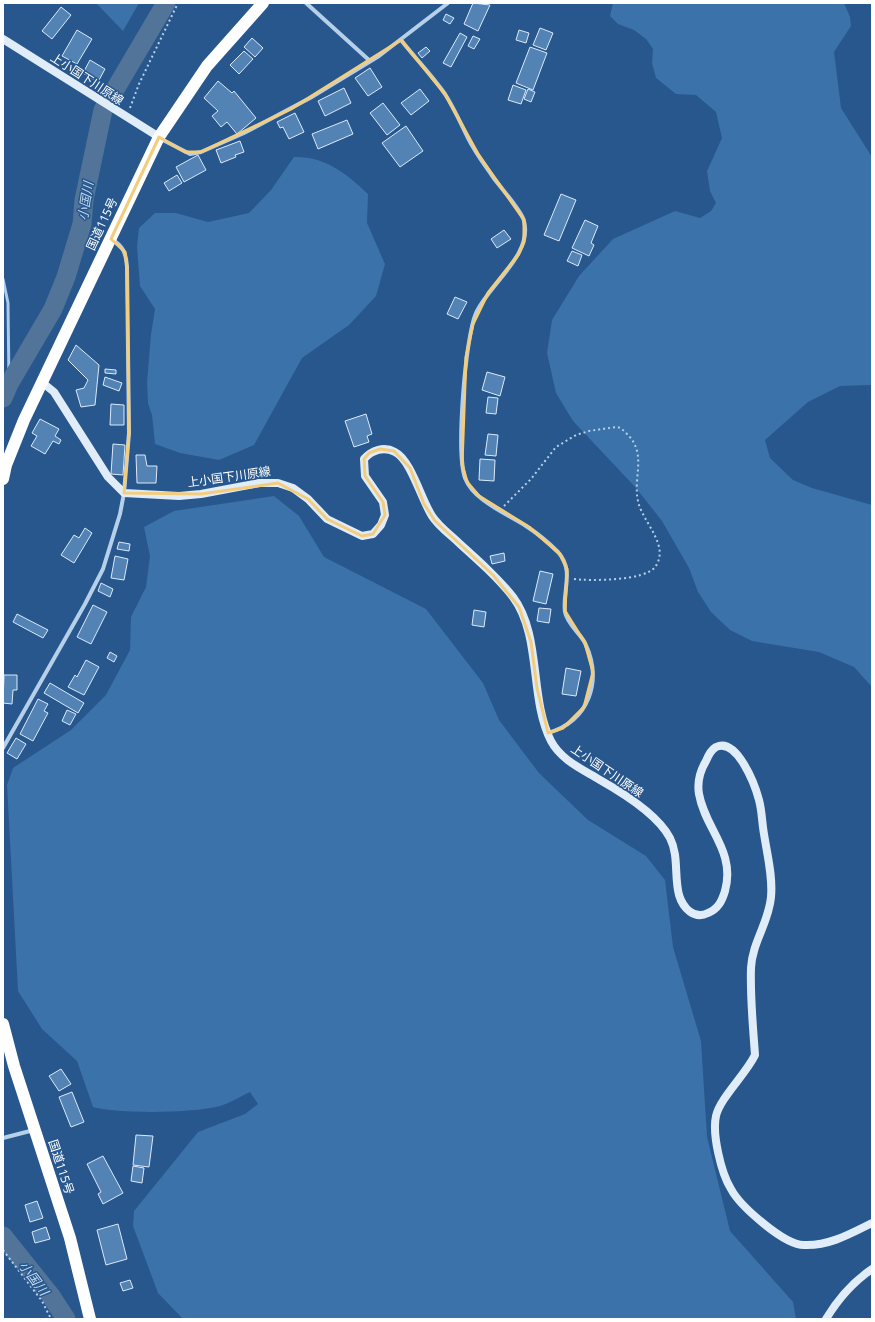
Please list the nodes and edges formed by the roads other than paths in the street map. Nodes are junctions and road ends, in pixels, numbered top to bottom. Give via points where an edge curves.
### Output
1 (263, 3) edge
2 (306, 3) edge
3 (448, 3) edge
4 (3, 39) edge
5 (401, 40) junction
6 (370, 61) junction
7 (159, 137) junction
8 (110, 239) junction
9 (43, 383) junction
10 (3, 479) edge
11 (124, 493) junction
12 (548, 733) junction
13 (3, 748) edge
14 (3, 1024) edge
15 (35, 1130) junction
16 (3, 1138) edge
17 (872, 1223) edge
18 (872, 1269) edge
19 (90, 1319) edge
20 (826, 1319) edge

1 - 7 highway, 国道115号 via 207,66
2 - 6 street
3 - 5 street
4 - 7 main road, 上小国下川原線
5 - 6 street
5 - 12 street via 445,94 478,154 524,220 522,248 514,262 488,293 476,314 466,357 463,412 464,472 467,482 475,492 529,527 560,554 567,569 565,611 585,643 592,660 592,684 584,707 576,718 563,728
6 - 7 street via 279,115 201,152 190,154
7 - 8 highway, 国道115号
8 - 9 highway, 国道115号
8 - 11 street via 117,242 125,252 127,267 129,433
9 - 10 highway, 国道115号 via 24,420
9 - 11 main road via 54,392 108,477
11 - 12 main road, 上小国下川原線 via 179,496 259,483 278,483 293,488 308,499 327,519 362,536 373,534 385,515 383,502 366,476 364,459 369,453 380,449 394,451 402,456 410,468 424,504 435,521 493,575 519,607 531,642 537,688
11 - 13 street via 108,553 96,584
12 - 17 main road, 上小国下川原線 via 551,742 562,756 614,788 652,816 669,835 674,848 678,893 683,905 695,915 704,915 718,907 728,879 726,861 702,808 698,790 700,771 708,755 717,747 727,746 734,750 744,765 759,800 772,893 770,912 752,954 755,1055 716,1114 714,1126 720,1156 731,1190 785,1240 804,1245 830,1242
14 - 15 highway, 国道115号
15 - 16 street
15 - 19 highway, 国道115号 via 72,1244
18 - 20 main road via 857,1279

